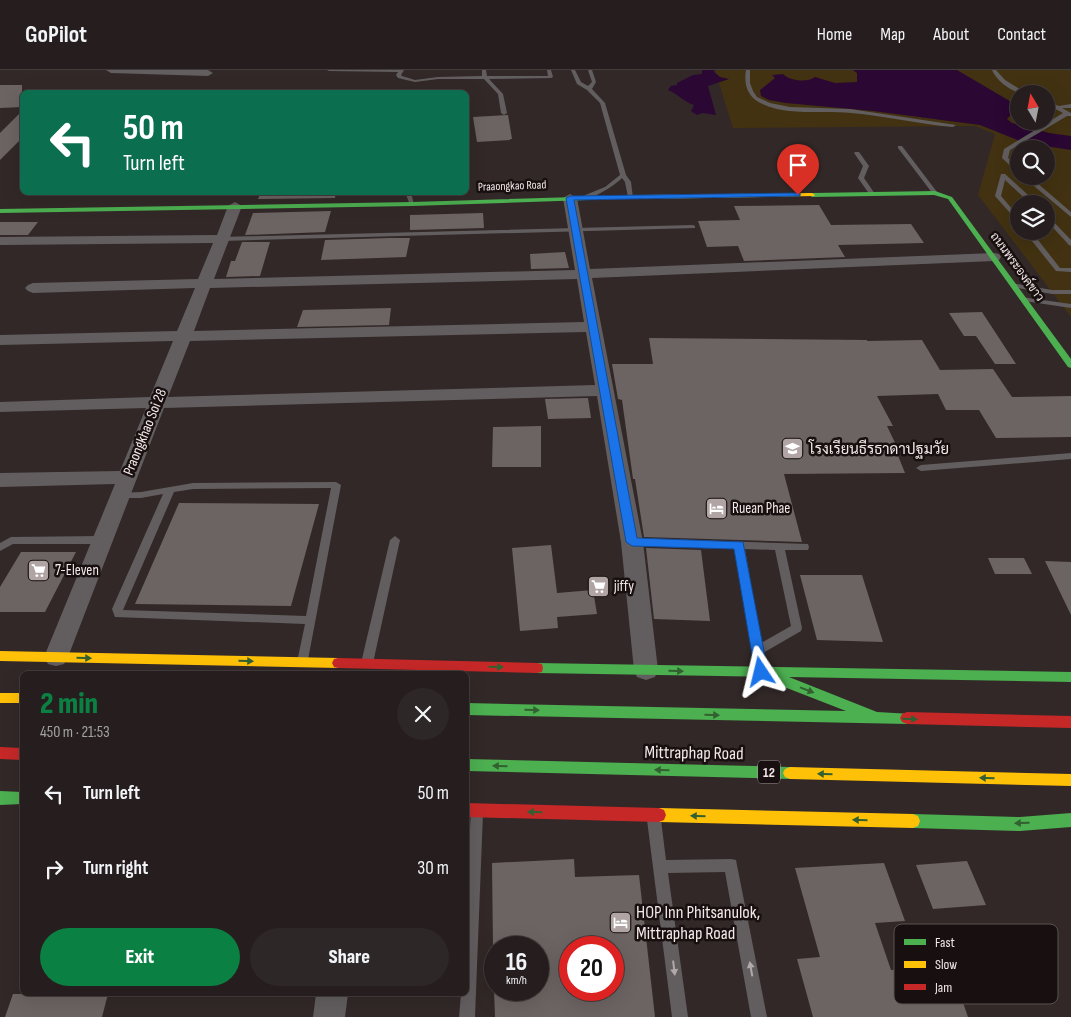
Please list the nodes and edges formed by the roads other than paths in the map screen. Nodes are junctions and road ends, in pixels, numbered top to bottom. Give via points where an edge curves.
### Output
1 (111, 70) edge
2 (329, 70) edge
3 (484, 70) edge
4 (549, 70) edge
5 (573, 70) edge
6 (590, 70) edge
7 (748, 70) edge
8 (994, 70) edge
9 (163, 71) edge
10 (401, 71) edge
11 (442, 71) edge
12 (208, 73) dead end
13 (485, 77) junction
14 (438, 78) junction
15 (1010, 86) edge
16 (589, 89) junction
17 (1055, 106) edge
18 (1071, 106) edge
19 (1059, 108) junction
20 (504, 113) dead end
21 (1068, 114) edge
22 (953, 125) dead end
23 (1023, 140) edge
24 (900, 147) dead end
25 (1010, 148) edge
26 (857, 153) dead end
27 (1010, 163) edge
28 (623, 175) junction
29 (1036, 185) edge
30 (935, 193) junction
31 (872, 194) junction
32 (1025, 195) edge
33 (631, 197) junction
34 (410, 198) edge
35 (576, 198) junction
36 (235, 206) junction
37 (1010, 210) edge
38 (0, 211) edge
39 (1071, 215) edge
40 (1055, 226) edge
41 (693, 227) dead end
42 (574, 231) junction
43 (222, 240) junction
44 (1034, 240) edge
45 (2, 241) dead end
46 (1071, 244) edge
47 (994, 257) junction
48 (1071, 270) edge
49 (584, 274) junction
50 (204, 284) junction
51 (1014, 285) junction
52 (33, 288) dead end
53 (1071, 292) edge
54 (1024, 299) junction
55 (1071, 306) edge
56 (593, 327) junction
57 (183, 336) junction
58 (0, 340) edge
59 (1071, 365) edge
60 (604, 390) junction
61 (157, 403) junction
62 (0, 407) edge
63 (1071, 456) edge
64 (921, 468) dead end
65 (0, 480) edge
66 (124, 486) junction
67 (170, 490) junction
68 (102, 540) junction
69 (395, 540) dead end
70 (632, 542) junction
71 (739, 545) junction
72 (779, 546) junction
73 (0, 547) edge
74 (804, 547) dead end
75 (311, 620) junction
76 (757, 651) junction
77 (0, 656) edge
78 (56, 657) junction
79 (302, 663) junction
80 (366, 664) junction
81 (646, 670) junction
82 (761, 672) junction
83 (1071, 677) edge
84 (0, 698) edge
85 (20, 698) edge
86 (469, 709) edge
87 (881, 719) junction
88 (1071, 722) edge
89 (0, 753) edge
90 (20, 754) edge
91 (469, 765) edge
92 (1071, 780) edge
93 (0, 798) edge
94 (20, 798) edge
95 (472, 810) edge
96 (654, 815) junction
97 (1071, 820) edge
98 (661, 867) junction
99 (469, 934) edge
100 (332, 996) edge
101 (468, 996) edge
102 (329, 1017) edge
103 (467, 1017) edge
104 (680, 1017) edge
105 (759, 1017) edge

1 - 9 street
2 - 10 lane
3 - 13 lane
4 - 13 lane via 551,77
5 - 16 lane via 579,82
6 - 16 lane via 594,82
7 - 22 lane via 750,93 758,100 773,105 850,111 924,124
8 - 15 lane
9 - 12 street
10 - 14 lane via 400,77 415,84
11 - 14 lane
13 - 14 lane
13 - 20 lane via 500,94
16 - 28 lane via 602,103
17 - 19 lane
18 - 19 lane
19 - 21 lane
21 - 23 lane
24 - 30 lane
25 - 27 lane via 1005,158
26 - 31 lane via 866,166 861,178
28 - 33 lane
28 - 35 lane via 607,188
29 - 39 lane
30 - 31 main road, Praaongkao Road
30 - 47 main road, ถนนพระองค์ขาว via 950,198
31 - 33 main road, Praaongkao Road
32 - 37 lane via 1003,175 998,196
33 - 35 main road, Praaongkao Road
34 - 35 main road, Praaongkao Road
34 - 36 main road, Praaongkao Road
35 - 42 street
36 - 38 main road, Praaongkao Road
36 - 43 street, Praongkhao Soi 28
40 - 46 lane
41 - 42 lane
42 - 43 lane
42 - 49 street
43 - 45 street
43 - 50 street, Praongkhao Soi 28
44 - 48 lane via 1058,270
47 - 49 street
47 - 51 main road, ถนนพระองค์ขาว
49 - 50 street
49 - 56 street
50 - 52 street
50 - 57 street, Praongkhao Soi 28
51 - 53 lane
51 - 54 main road, ถนนพระองค์ขาว
54 - 55 lane
54 - 59 main road, ถนนพระองค์ขาว
56 - 57 street
56 - 60 street
57 - 58 street
57 - 61 street, Praongkhao Soi 28
60 - 61 street
60 - 70 street
61 - 62 street
61 - 66 street, Praongkhao Soi 28
63 - 64 lane
65 - 66 street
66 - 67 lane via 141,495
66 - 68 street, Praongkhao Soi 28
67 - 75 lane via 193,486 336,485
67 - 75 lane via 117,608 119,614
68 - 73 lane via 11,541
68 - 78 street, Praongkhao Soi 28
69 - 80 lane
70 - 71 lane
70 - 81 street
71 - 72 lane
71 - 76 lane
72 - 74 lane
72 - 76 lane via 797,628
75 - 79 lane
76 - 82 lane
77 - 78 main road
78 -> 79 main road
79 - 80 main road
80 -> 81 main road
81 -> 82 main road
82 - 83 main road
82 -> 87 main road
84 - 85 main road
86 -> 87 main road
87 -> 88 main road
89 - 90 main road
92 -> 91 main road, Mittraphap Road / 12
93 - 94 main road
96 -> 95 main road
95 - 99 lane
97 -> 96 main road via 1020,824
96 - 98 lane
98 -> 104 lane
105 -> 98 lane via 731,865
100 - 102 street
101 - 103 lane

